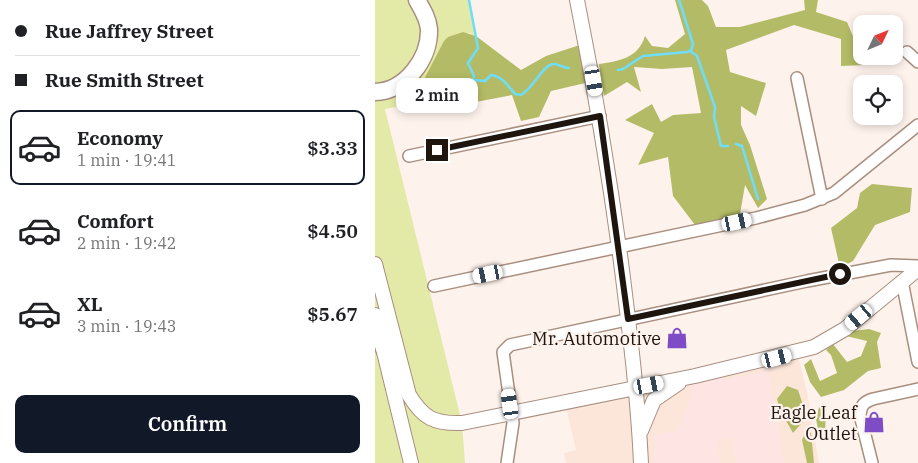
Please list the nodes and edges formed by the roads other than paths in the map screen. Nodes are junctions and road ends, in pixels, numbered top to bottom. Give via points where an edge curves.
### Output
1 (417, 0) edge
2 (577, 0) edge
3 (907, 52) dead end
4 (918, 62) edge
5 (797, 78) dead end
6 (375, 92) edge
7 (600, 116) junction
8 (918, 125) edge
9 (409, 156) dead end
10 (822, 199) junction
11 (618, 246) junction
12 (375, 264) edge
13 (918, 267) edge
14 (902, 281) junction
15 (434, 286) dead end
16 (375, 315) edge
17 (628, 319) junction
18 (375, 323) edge
19 (385, 351) junction
20 (918, 362) edge
21 (695, 376) junction
22 (637, 388) junction
23 (918, 389) edge
24 (512, 414) junction
25 (640, 434) junction
26 (411, 463) edge
27 (507, 463) edge
28 (641, 463) edge
29 (872, 463) edge

1 - 6 highway via 429,28 423,58 406,80
2 - 7 main road
3 - 4 street
5 - 10 street
7 - 9 street
7 - 11 main road
8 - 10 street via 835,194
10 - 11 street via 755,218
11 - 15 street
11 - 17 main road
12 - 24 main road via 409,395 417,408 436,421 448,424
13 - 14 main road
13 - 17 street via 891,265
14 - 20 street
14 - 21 main road via 845,329 814,347
16 - 19 main road
17 - 22 main road
17 - 24 street via 510,345 505,349 503,356
18 - 19 highway
19 - 26 main road
21 - 22 main road
21 - 25 main road via 669,388 654,400
22 - 24 main road
22 - 25 main road
23 - 29 street via 866,401 861,407 860,415
24 - 27 street
25 - 28 main road

